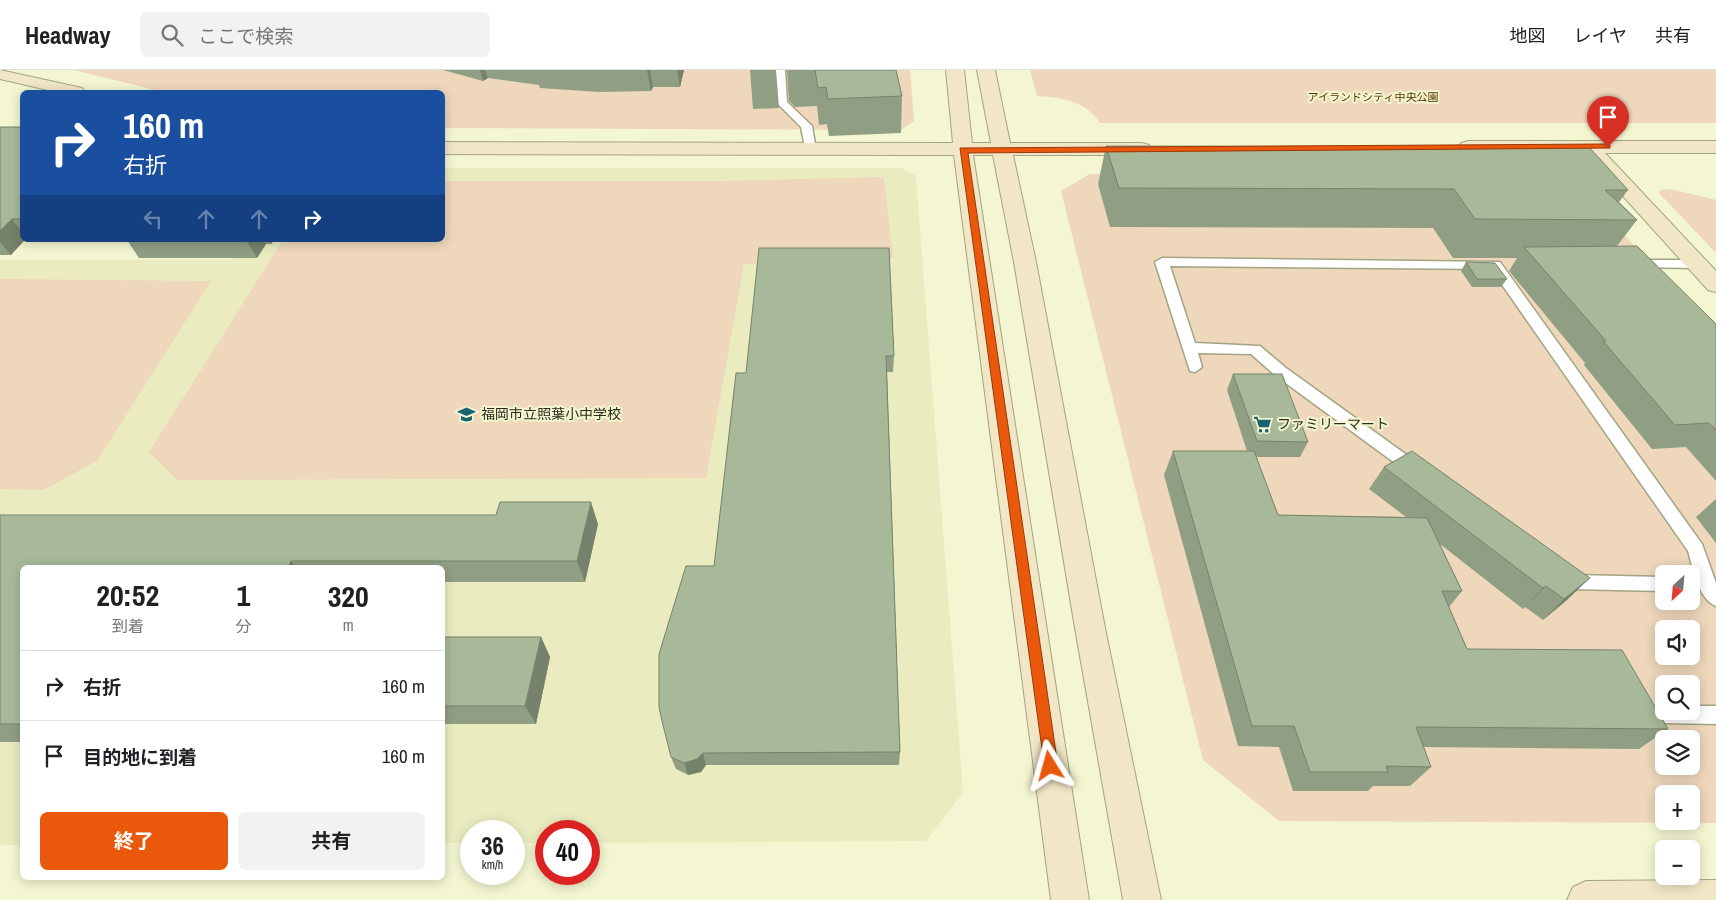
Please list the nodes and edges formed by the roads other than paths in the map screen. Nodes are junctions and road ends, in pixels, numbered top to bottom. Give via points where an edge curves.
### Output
1 (780, 70) edge
2 (955, 70) edge
3 (986, 70) edge
4 (4, 73) edge
5 (68, 90) edge
6 (1716, 146) edge
7 (1590, 147) junction
8 (445, 148) edge
9 (1450, 148) edge
10 (1160, 149) edge
11 (810, 150) junction
12 (963, 150) junction
13 (1001, 150) junction
14 (1620, 264) edge
15 (1697, 264) junction
16 (1495, 265) junction
17 (1514, 265) dead end
18 (1716, 285) edge
19 (1189, 348) junction
20 (1195, 367) dead end
21 (1425, 477) edge
22 (1554, 570) edge
23 (1655, 584) edge
24 (1705, 589) edge
25 (1700, 715) edge
26 (1716, 715) edge
27 (1716, 899) edge
28 (1070, 900) edge
29 (1142, 900) edge
30 (1586, 900) edge

1 - 11 lane via 782,103 806,126
2 - 12 street
3 - 13 street
4 - 5 street
6 - 7 street
7 - 9 street
7 - 15 street
8 - 11 street
10 - 13 street
11 - 12 street
12 - 13 street
12 - 28 street
13 - 29 street via 1025,262
14 - 15 lane
15 - 18 street
16 - 17 lane
16 - 19 lane via 1162,262
16 - 24 lane via 1696,549
19 - 20 lane
19 - 21 lane via 1255,349 1281,372
22 - 23 lane via 1570,582
25 - 26 lane
27 - 30 street

